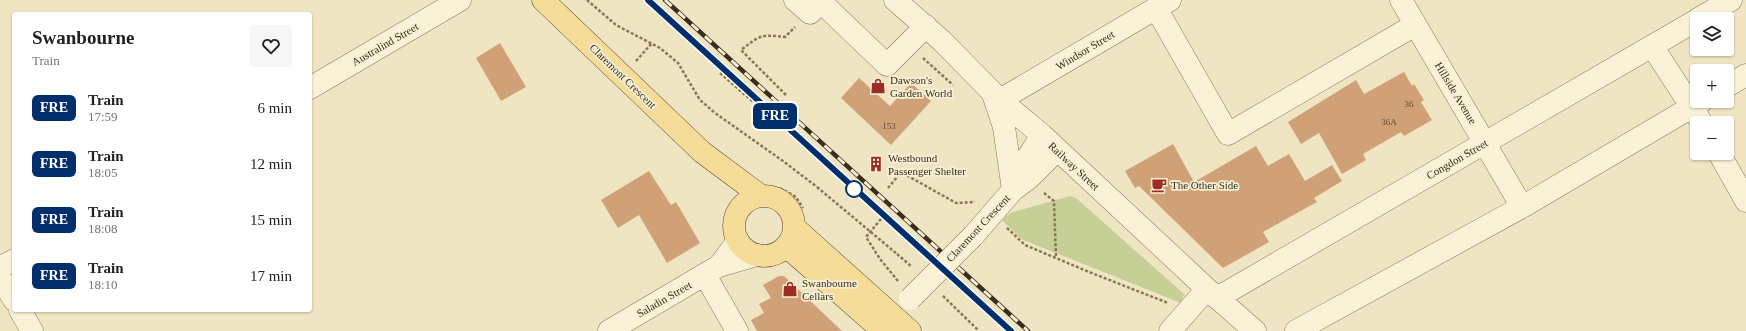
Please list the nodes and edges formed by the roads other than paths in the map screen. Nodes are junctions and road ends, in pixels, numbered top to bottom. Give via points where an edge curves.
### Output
1 (460, 0) edge
2 (544, 0) edge
3 (895, 0) edge
4 (1401, 0) edge
5 (1731, 0) edge
6 (812, 4) edge
7 (1163, 4) edge
8 (1710, 12) edge
9 (1415, 24) junction
10 (1690, 24) edge
11 (926, 26) junction
12 (1652, 46) junction
13 (1746, 75) edge
14 (1734, 82) edge
15 (312, 87) edge
16 (996, 97) junction
17 (1699, 110) edge
18 (1049, 142) junction
19 (1486, 143) junction
20 (1723, 160) edge
21 (1021, 184) junction
22 (752, 200) junction
23 (1746, 201) edge
24 (1522, 207) junction
25 (790, 236) junction
26 (738, 241) junction
27 (757, 255) junction
28 (12, 261) edge
29 (0, 268) edge
30 (712, 271) junction
31 (0, 276) edge
32 (1206, 297) junction
33 (12, 303) edge
34 (18, 312) edge
35 (886, 325) edge
36 (32, 331) edge
37 (609, 331) edge
38 (737, 331) edge
39 (910, 331) edge
40 (1170, 331) edge
41 (1255, 331) edge
42 (1296, 331) edge

1 - 15 street, Australind Street
2 - 22 main road, Claremont Crescent
3 - 11 street, Railway Street
4 - 9 street, Hillside Avenue
5 - 8 street, Congdon Street
6 - 11 street via 887,65
7 - 9 street via 1228,134
7 - 16 street, Windsor Street
9 - 19 street, Hillside Avenue
10 - 12 street, Congdon Street
11 - 16 street, Railway Street
12 - 17 street
12 - 19 street, Congdon Street
13 - 14 street
16 - 18 street, Railway Street
16 - 21 street
17 - 24 street
18 - 21 street, Claremont Crescent
18 - 32 street, Railway Street
19 - 24 street, Hillside Avenue
19 - 32 street, Congdon Street
20 - 23 street
21 - 35 street, Claremont Crescent, bridge via 973,236 905,293
22 - 25 main road via 771,197 788,208 792,217
22 - 26 main road via 738,212 735,232
24 - 42 street
25 - 27 main road via 773,254
25 - 35 main road
26 - 27 main road
26 - 30 street, Saladin Street
27 - 30 street, Saladin Street
28 - 29 street
30 - 37 street, Saladin Street
30 - 38 street
31 - 33 street
32 - 40 street, Congdon Street
32 - 41 street, Railway Street
34 - 36 street
35 - 39 main road

